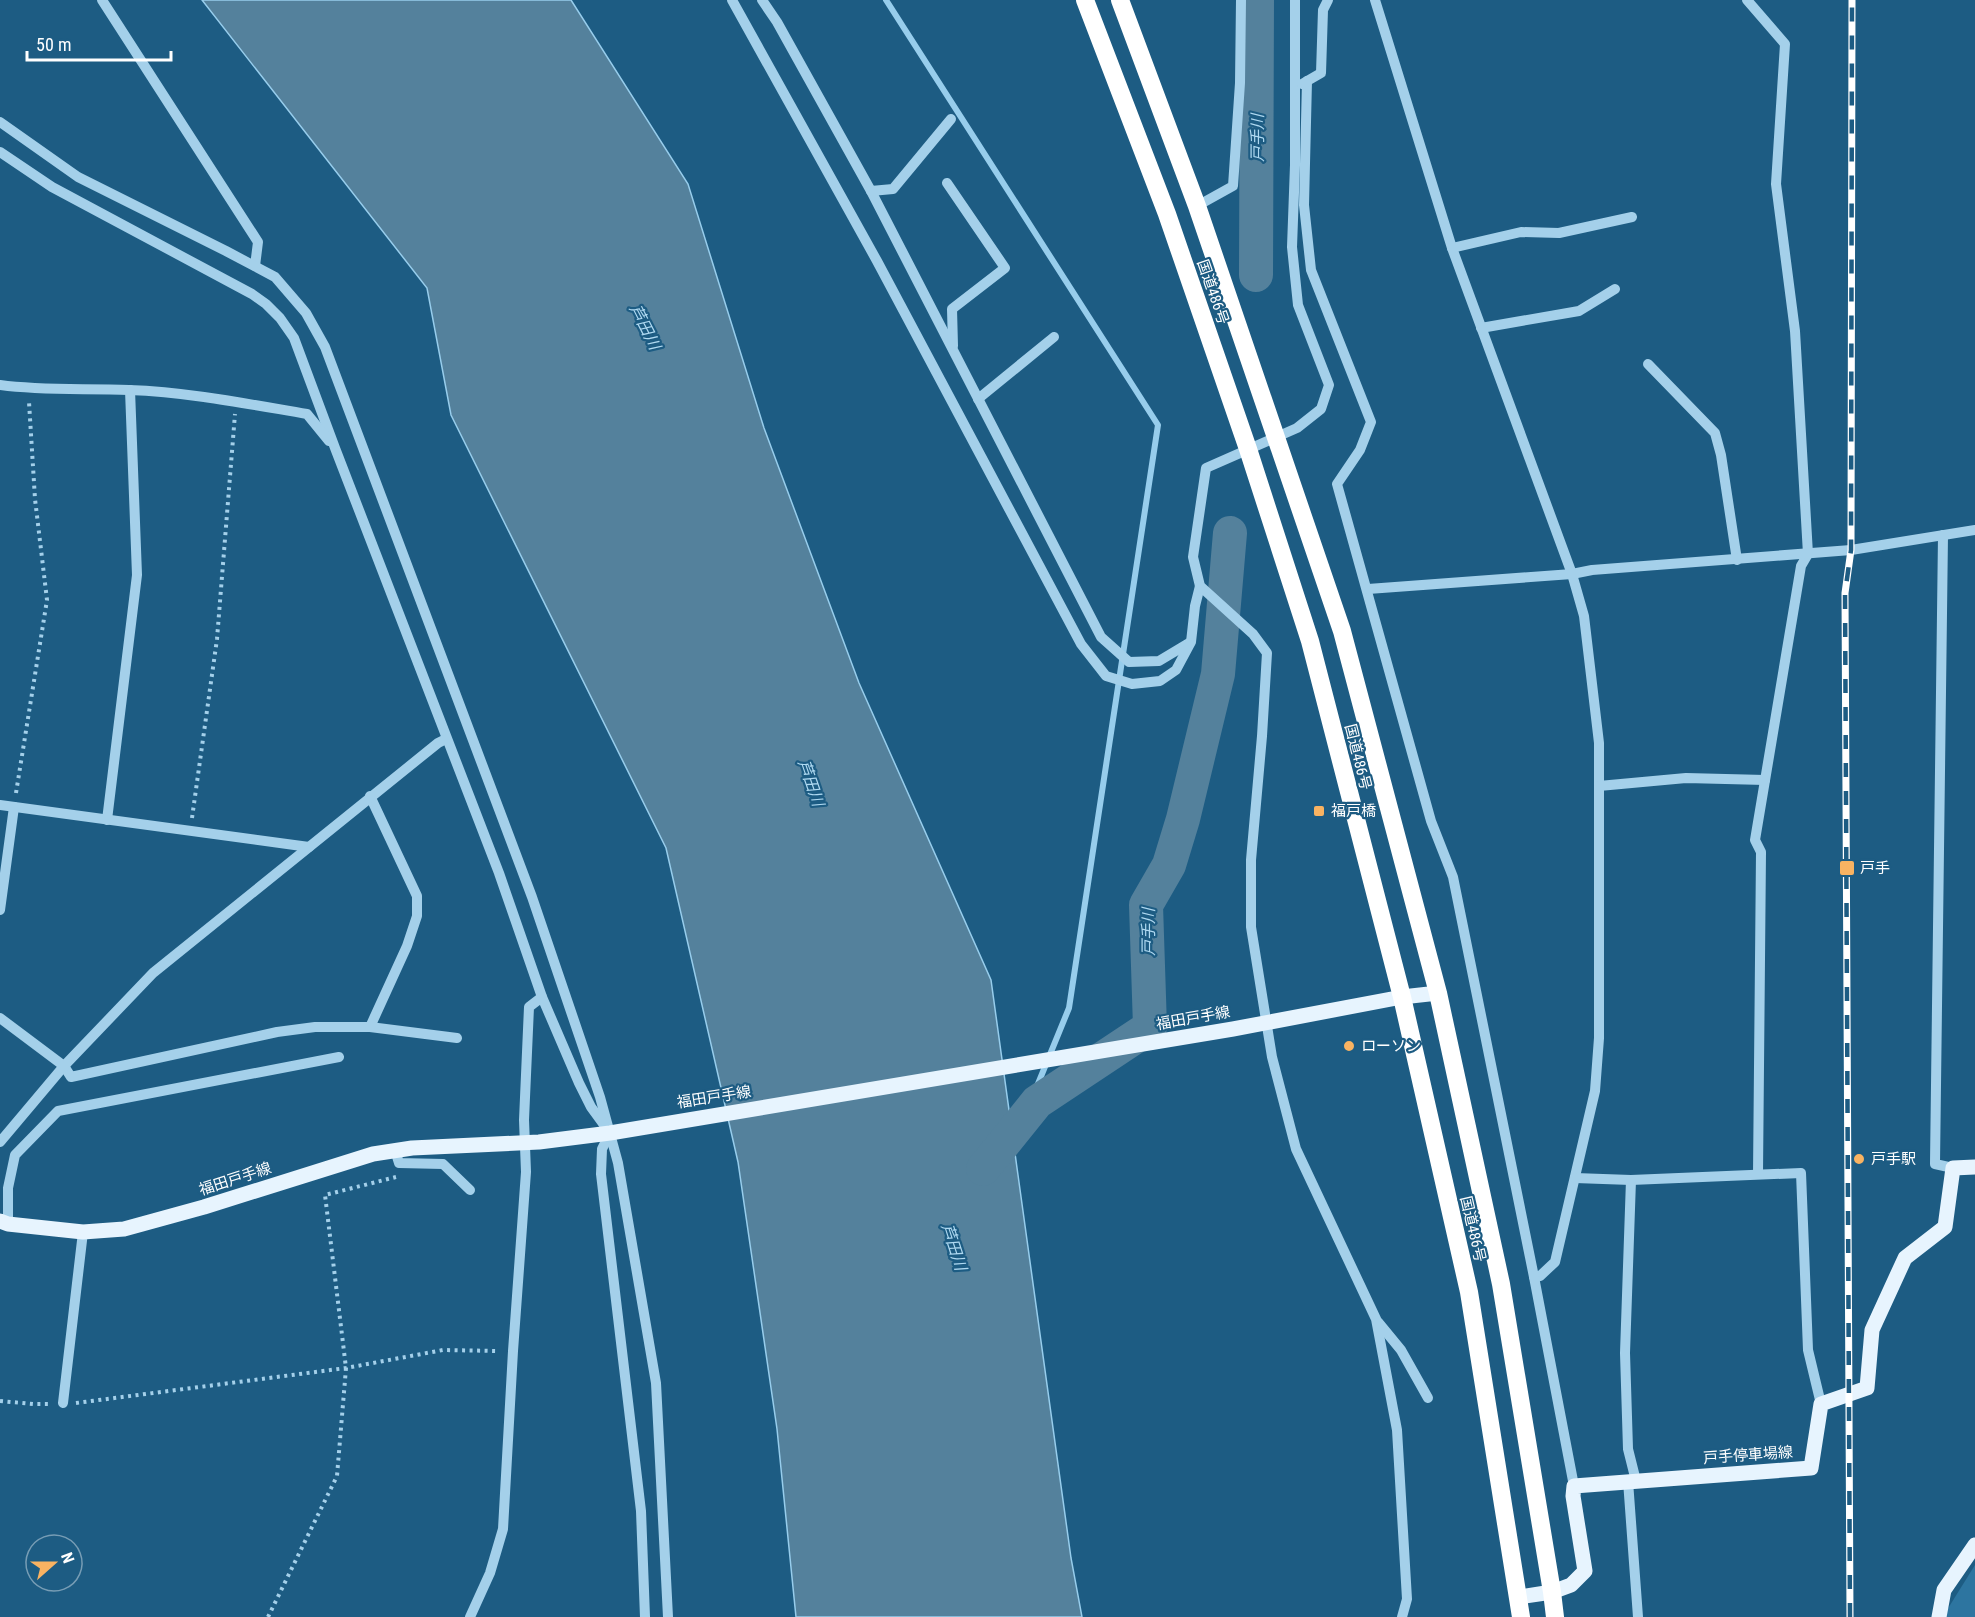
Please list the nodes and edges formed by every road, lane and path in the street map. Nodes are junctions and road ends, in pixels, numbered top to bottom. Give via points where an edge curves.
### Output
1 (102, 0) edge
2 (732, 0) edge
3 (762, 0) edge
4 (1085, 0) edge
5 (1120, 0) edge
6 (1241, 0) edge
7 (1295, 0) edge
8 (1328, 0) edge
9 (1375, 0) edge
10 (1747, 0) edge
11 (1307, 81) junction
12 (1294, 88) junction
13 (951, 119) dead end
14 (0, 122) edge
15 (0, 152) edge
16 (947, 183) dead end
17 (871, 191) junction
18 (1197, 206) junction
19 (1632, 217) dead end
20 (1452, 248) junction
21 (255, 266) junction
22 (1615, 289) dead end
23 (1481, 328) junction
24 (1054, 337) dead end
25 (953, 350) junction
26 (1648, 364) dead end
27 (0, 385) edge
28 (28, 389) junction
29 (130, 390) junction
30 (978, 399) junction
31 (236, 401) junction
32 (1276, 436) junction
33 (334, 448) junction
34 (1248, 449) junction
35 (1975, 530) edge
36 (1943, 535) junction
37 (1808, 554) junction
38 (1737, 560) junction
39 (1572, 574) junction
40 (1200, 586) junction
41 (1368, 589) junction
42 (1191, 642) junction
43 (446, 739) junction
44 (1764, 780) junction
45 (1599, 786) junction
46 (370, 796) junction
47 (0, 806) edge
48 (14, 807) junction
49 (107, 820) junction
50 (190, 831) junction
51 (309, 847) junction
52 (0, 910) edge
53 (1438, 993) junction
54 (542, 997) junction
55 (1402, 997) junction
56 (0, 1018) edge
57 (1266, 1023) junction
58 (370, 1027) junction
59 (456, 1038) dead end
60 (339, 1057) dead end
61 (64, 1066) junction
62 (615, 1132) junction
63 (0, 1142) edge
64 (525, 1142) junction
65 (395, 1150) junction
66 (1975, 1167) edge
67 (1953, 1168) junction
68 (1758, 1174) junction
69 (400, 1176) dead end
70 (1575, 1178) junction
71 (1631, 1180) junction
72 (470, 1190) dead end
73 (4, 1223) edge
74 (83, 1232) junction
75 (1534, 1277) junction
76 (1376, 1319) junction
77 (513, 1351) junction
78 (346, 1368) junction
79 (1428, 1398) dead end
80 (0, 1401) edge
81 (63, 1403) junction
82 (1821, 1404) junction
83 (1632, 1481) junction
84 (1574, 1486) junction
85 (1975, 1545) edge
86 (1552, 1592) junction
87 (1519, 1597) junction
88 (268, 1617) edge
89 (470, 1617) edge
90 (645, 1617) edge
91 (668, 1617) edge
92 (1402, 1617) edge
93 (1521, 1617) edge
94 (1555, 1617) edge
95 (1638, 1617) edge
96 (1939, 1617) edge

1 - 21 street via 258,242
2 - 42 street via 877,261 1081,644 1106,676 1132,684 1160,681 1176,670
3 - 17 street
4 - 34 highway, 国道486号 via 1167,214
5 - 18 highway, 国道486号
6 - 18 street via 1233,186
7 - 12 street
8 - 11 street via 1323,10 1321,73
9 - 20 street
10 - 37 street via 1785,44 1776,184 1795,331
11 - 12 street
11 - 41 street via 1304,206 1311,270 1371,422 1360,450 1337,484
12 - 32 street via 1292,247 1298,305 1329,385 1321,409 1297,428
13 - 17 street via 893,189
14 - 21 street via 78,177
15 - 33 street via 52,188 266,304 294,338
16 - 25 street via 1005,268 952,309
17 - 25 street
18 - 32 highway, 国道486号
19 - 20 street via 1559,233 1521,232
20 - 23 street
21 - 62 street via 275,277 306,313 325,347 472,732
22 - 23 street via 1579,311
23 - 39 street
24 - 30 street
25 - 30 street
26 - 38 street via 1716,433
27 - 28 street
28 - 29 street
28 - 48 path via 47,600
29 - 31 street
29 - 49 street via 137,575
30 - 42 street via 1101,637 1129,662 1160,661
31 - 33 street via 307,414
31 - 50 path via 217,639
32 - 34 street
32 - 53 highway, 国道486号 via 1342,631
33 - 43 street
34 - 40 street via 1206,468 1193,557
34 - 55 highway, 国道486号 via 1310,641
35 - 36 street
36 - 37 street
36 - 67 street via 1935,1164
37 - 38 street
37 - 44 street via 1801,566
38 - 39 street
39 - 41 street
39 - 45 street via 1584,616 1593,681
40 - 42 street
40 - 57 street via 1253,634 1267,653 1251,860 1251,927
41 - 75 street via 1431,821 1453,877
43 - 46 street
43 - 54 street
44 - 45 street via 1686,778
44 - 68 street via 1755,840 1761,852
45 - 70 street via 1599,1038 1595,1091
46 - 51 street
46 - 58 street via 417,896 417,916 407,946
47 - 48 street
48 - 49 street
48 - 52 street
49 - 50 street
50 - 51 street
51 - 61 street via 153,973
53 - 55 main road, 福田戸手線
53 - 86 highway, 国道486号 via 1501,1284
54 - 62 street via 591,1107
54 - 64 street via 529,1007
55 - 57 main road, 福田戸手線
55 - 87 highway, 国道486号 via 1469,1292
56 - 61 street
57 - 62 main road, 福田戸手線
57 - 76 street via 1296,1149
58 - 59 street
58 - 61 street via 277,1032 71,1077
60 - 73 street via 58,1110 15,1155
61 - 63 street
62 - 64 main road, 福田戸手線
62 - 90 street via 602,1149 601,1174 641,1511
62 - 91 street via 656,1383
64 - 65 main road, 福田戸手線
64 - 77 street
65 - 72 street via 399,1163 443,1164
65 - 74 main road, 福田戸手線 via 204,1208 124,1229
66 - 67 main road
67 - 82 main road via 1945,1227 1905,1258 1872,1330 1867,1388
68 - 71 street
68 - 82 street via 1801,1173 1808,1350
69 - 78 path via 325,1195
70 - 71 street
70 - 75 street via 1555,1262
71 - 83 street via 1625,1353
73 - 74 main road, 福田戸手線
74 - 81 street
75 - 84 street
76 - 79 street via 1401,1350
76 - 92 street via 1397,1430 1407,1599
77 - 78 path via 444,1350
77 - 89 street via 503,1529 490,1573
78 - 81 path
78 - 88 path via 337,1476
80 - 81 path
82 - 83 main road, 戸手停車場線 via 1811,1468
83 - 84 main road, 戸手停車場線
83 - 95 street
84 - 86 main road via 1585,1571 1571,1585
85 - 96 main road via 1944,1590
86 - 87 main road
86 - 94 highway, 国道486号
87 - 93 highway, 国道486号

